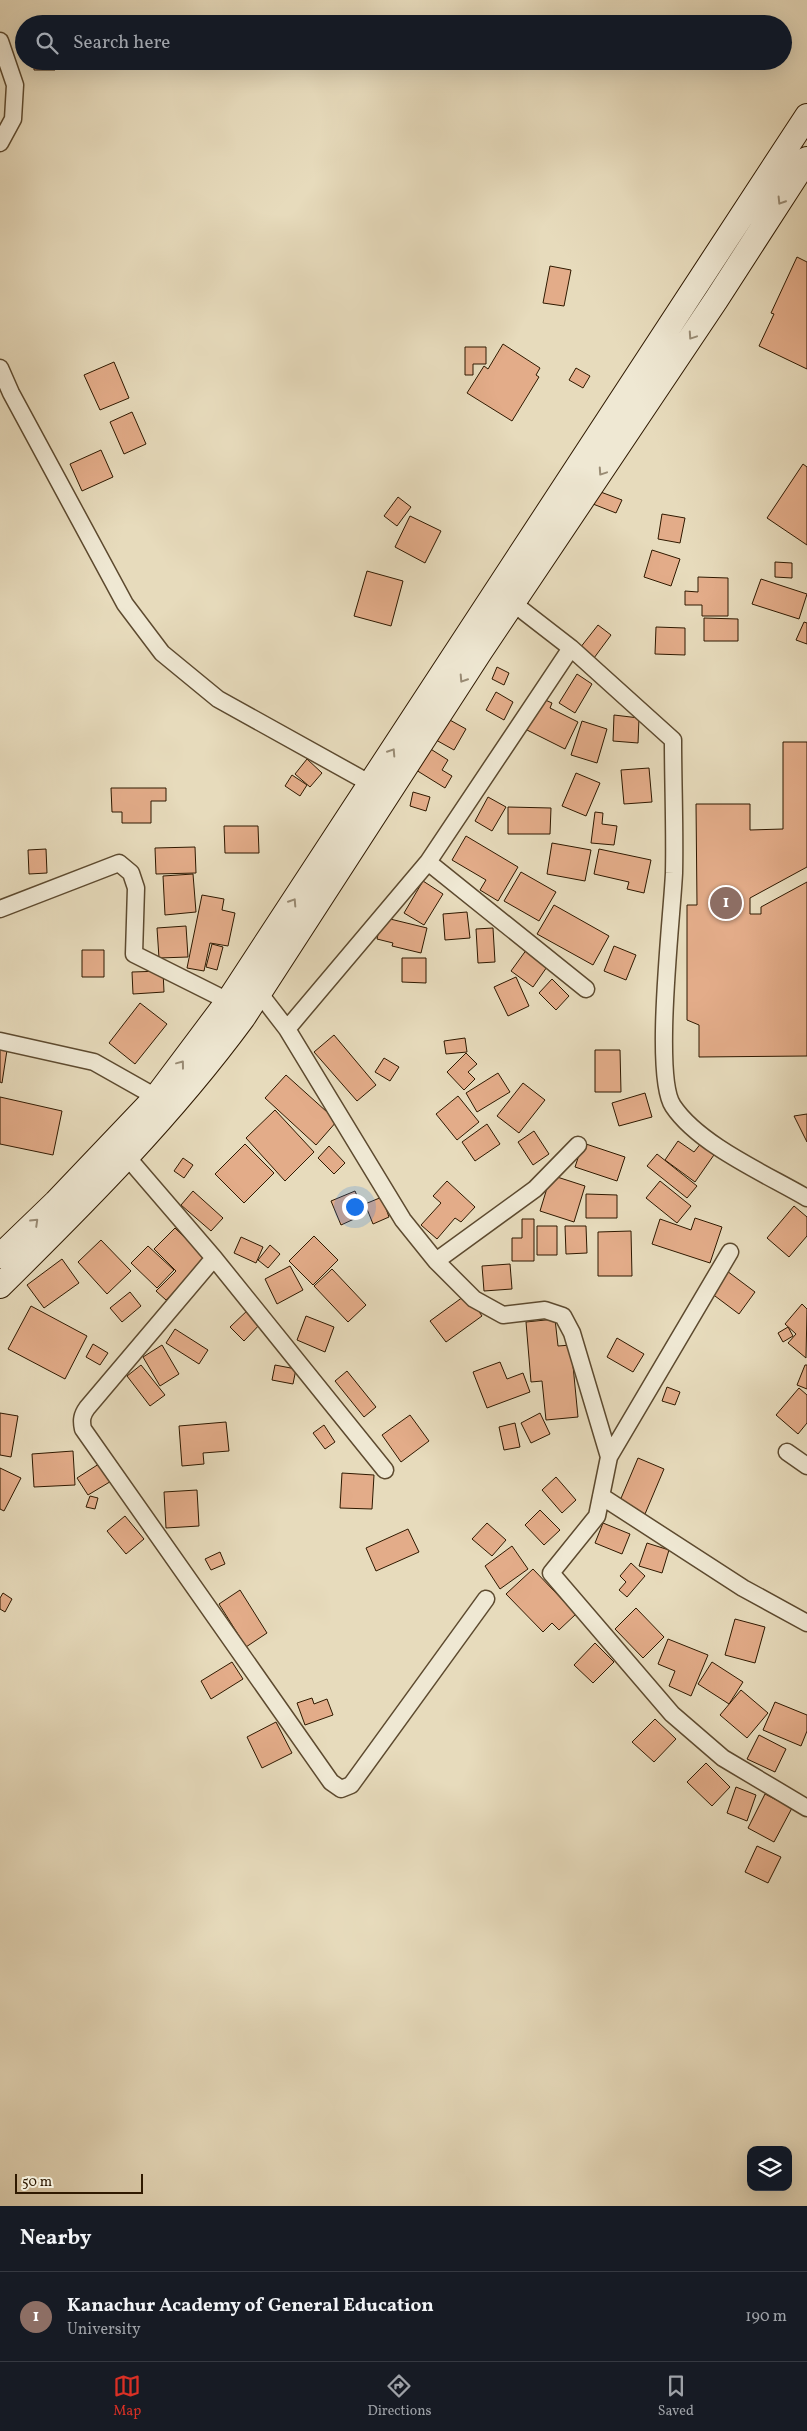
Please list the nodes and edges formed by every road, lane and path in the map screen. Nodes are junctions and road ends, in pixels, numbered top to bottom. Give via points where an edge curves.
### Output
1 (0, 41) edge
2 (807, 116) edge
3 (0, 143) edge
4 (807, 159) edge
5 (0, 368) edge
6 (629, 411) junction
7 (514, 603) junction
8 (473, 646) junction
9 (571, 648) junction
10 (371, 784) junction
11 (428, 862) junction
12 (0, 909) edge
13 (284, 937) junction
14 (586, 989) dead end
15 (260, 994) junction
16 (228, 1001) junction
17 (287, 1029) junction
18 (0, 1041) edge
19 (156, 1097) junction
20 (578, 1145) dead end
21 (128, 1158) junction
22 (807, 1198) edge
23 (730, 1252) dead end
24 (0, 1256) edge
25 (214, 1258) junction
26 (436, 1261) junction
27 (0, 1286) edge
28 (787, 1452) dead end
29 (609, 1457) junction
30 (807, 1466) edge
31 (385, 1470) dead end
32 (601, 1496) junction
33 (486, 1599) dead end
34 (807, 1623) edge
35 (807, 1808) edge

1 - 3 street via 15,84 13,119
2 - 6 main road
4 -> 6 main road
5 - 10 street via 125,604 162,653 218,699
6 -> 7 main road
6 - 8 main road
7 - 8 main road
7 - 9 street
10 -> 8 main road
8 -> 13 main road
9 - 11 street
9 - 22 street via 673,740 674,872 664,1054 666,1093 691,1128
13 -> 10 main road
11 - 14 street
11 - 17 street
12 - 16 street via 119,863 131,873 136,888 134,954
13 - 15 main road
13 - 16 main road
15 - 17 street
15 - 21 main road via 204,1071
19 -> 16 main road
17 - 26 street via 403,1220
18 - 19 street via 94,1062
24 -> 19 main road
20 - 26 street via 535,1189
21 - 25 street
21 - 27 main road
23 - 29 street
25 - 31 street
25 - 33 street via 87,1408 83,1429 331,1782 341,1789 351,1785
26 - 29 street via 474,1299 503,1315 545,1310 563,1316 572,1333
28 - 30 street
29 - 32 street
32 - 34 street via 743,1588
32 - 35 street via 597,1516 551,1573 672,1714 723,1758

